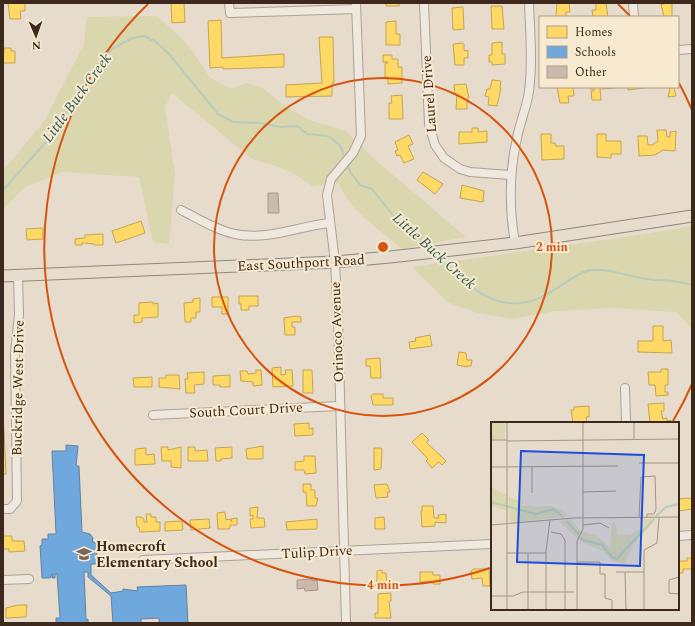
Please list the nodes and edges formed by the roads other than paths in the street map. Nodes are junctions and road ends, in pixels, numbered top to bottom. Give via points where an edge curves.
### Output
1 (229, 3) edge
2 (424, 3) edge
3 (529, 3) edge
4 (634, 3) edge
5 (356, 6) edge
6 (634, 16) edge
7 (692, 49) edge
8 (679, 50) edge
9 (539, 54) edge
10 (530, 55) junction
11 (511, 175) junction
12 (181, 210) dead end
13 (692, 216) edge
14 (330, 223) junction
15 (515, 243) junction
16 (335, 262) junction
17 (18, 275) junction
18 (3, 276) edge
19 (625, 388) dead end
20 (339, 406) junction
21 (153, 415) dead end
22 (626, 422) edge
23 (3, 509) edge
24 (692, 535) edge
25 (679, 536) edge
26 (491, 544) edge
27 (343, 551) junction
28 (143, 560) dead end
29 (29, 578) dead end
30 (3, 580) edge
31 (346, 623) edge

1 - 5 street via 230,13
2 - 11 street, Laurel Drive via 429,124 435,145 444,158 460,169
3 - 10 street
4 - 6 street
5 - 14 street, Orinoco Avenue via 362,128 360,141 334,174 327,193
7 - 8 street
9 - 10 street
10 - 11 street via 528,96 517,137
11 - 15 street via 510,205
12 - 14 street via 237,235 273,234
13 - 15 main road, East Southport Road
14 - 16 street, Orinoco Avenue
15 - 16 main road, East Southport Road via 449,252
16 - 17 main road, East Southport Road
16 - 20 street, Orinoco Avenue
17 - 18 main road, East Southport Road
17 - 23 street, Buckridge West Drive via 19,314 15,353 17,501 10,509
19 - 22 street
20 - 21 street, South Court Drive
20 - 27 street, Orinoco Avenue
24 - 25 street
26 - 27 street, Tulip Drive
27 - 28 street, Tulip Drive
27 - 31 street, Orinoco Avenue
29 - 30 street

